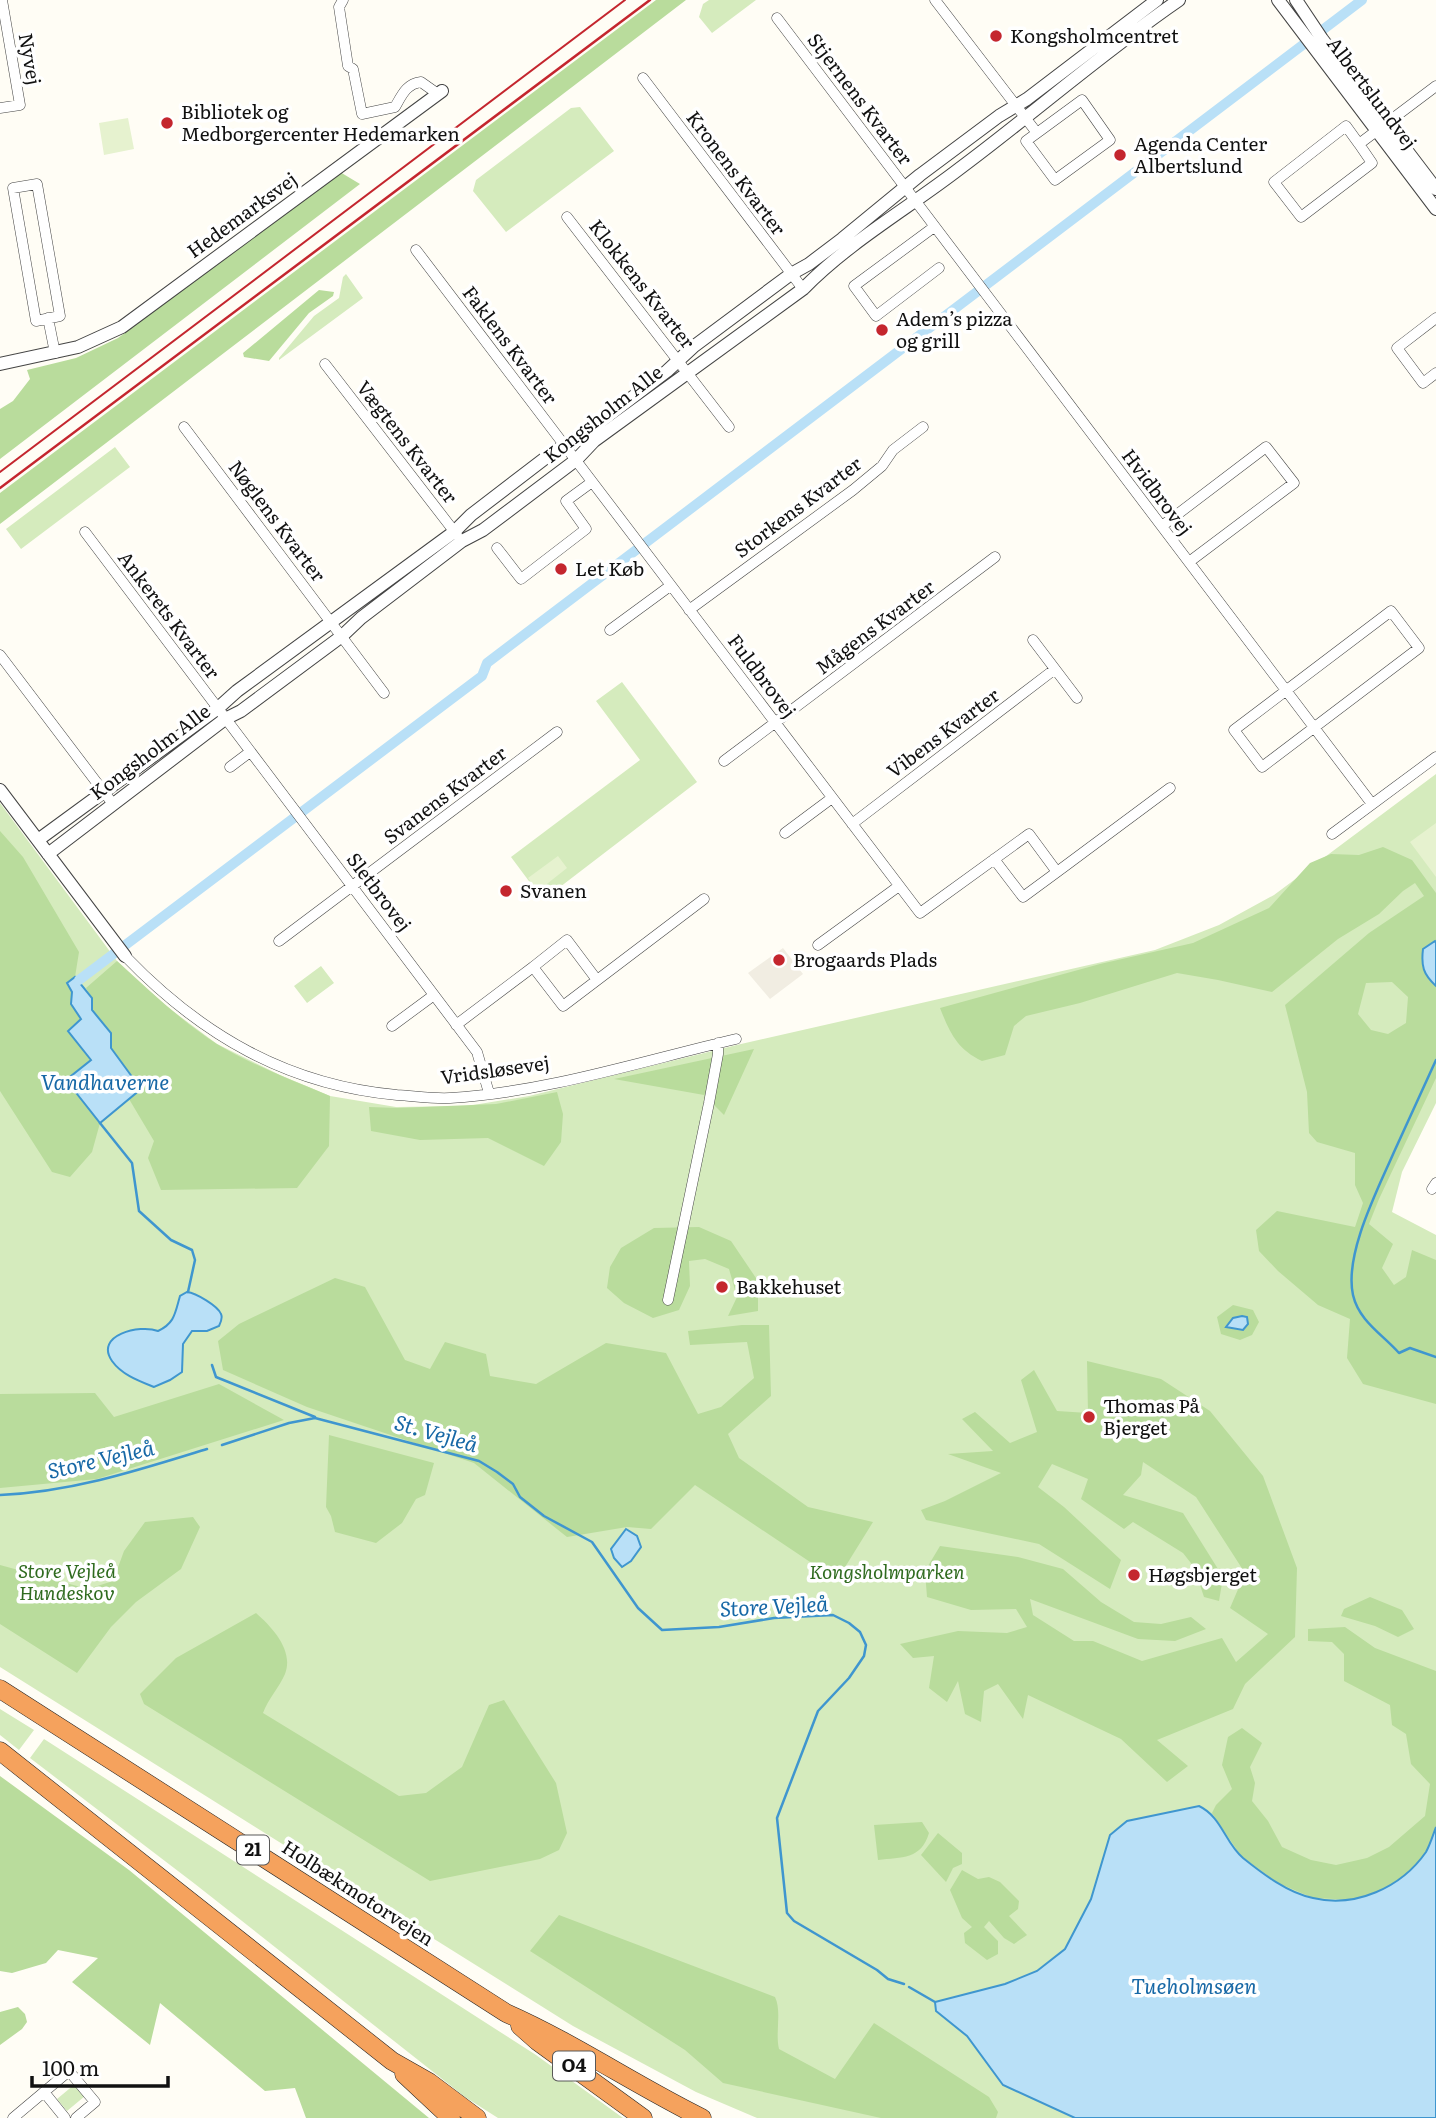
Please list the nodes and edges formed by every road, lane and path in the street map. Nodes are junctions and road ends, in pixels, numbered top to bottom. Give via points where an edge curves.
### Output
1 (2, 0) edge
2 (343, 0) edge
3 (935, 0) edge
4 (1157, 0) edge
5 (1179, 0) edge
6 (1278, 0) edge
7 (1296, 0) edge
8 (777, 18) dead end
9 (1317, 42) junction
10 (643, 78) dead end
11 (1436, 86) edge
12 (440, 92) joint
13 (1016, 106) junction
14 (0, 108) edge
15 (1025, 118) junction
16 (1382, 127) junction
17 (1037, 133) junction
18 (1359, 144) junction
19 (905, 189) junction
20 (1436, 190) edge
21 (914, 201) junction
22 (1436, 209) edge
23 (567, 217) dead end
24 (934, 227) junction
25 (416, 250) dead end
26 (939, 268) dead end
27 (791, 274) junction
28 (803, 289) junction
29 (48, 318) junction
30 (1436, 318) edge
31 (55, 353) junction
32 (678, 360) junction
33 (0, 364) edge
34 (325, 364) dead end
35 (688, 373) junction
36 (1436, 373) edge
37 (184, 427) dead end
38 (729, 427) dead end
39 (923, 427) dead end
40 (564, 446) junction
41 (576, 460) junction
42 (592, 482) junction
43 (1162, 526) junction
44 (85, 532) dead end
45 (458, 537) junction
46 (497, 548) dead end
47 (995, 557) dead end
48 (1189, 562) junction
49 (670, 586) junction
50 (689, 610) junction
51 (331, 620) junction
52 (610, 630) dead end
53 (342, 636) junction
54 (1033, 640) dead end
55 (0, 654) edge
56 (1055, 669) junction
57 (1285, 691) junction
58 (384, 693) dead end
59 (1077, 698) dead end
60 (221, 714) junction
61 (776, 724) junction
62 (1313, 728) junction
63 (557, 732) dead end
64 (250, 752) junction
65 (1436, 757) edge
66 (724, 761) dead end
67 (230, 767) dead end
68 (1170, 788) dead end
69 (0, 790) edge
70 (105, 793) junction
71 (832, 798) junction
72 (113, 804) junction
73 (1372, 804) junction
74 (852, 824) junction
75 (785, 833) dead end
76 (1332, 834) dead end
77 (38, 840) junction
78 (48, 854) junction
79 (994, 859) junction
80 (1058, 872) junction
81 (353, 886) junction
82 (899, 886) junction
83 (704, 899) dead end
84 (279, 941) dead end
85 (818, 945) dead end
86 (125, 956) joint
87 (533, 967) junction
88 (597, 979) junction
89 (434, 995) junction
90 (456, 1025) junction
91 (392, 1026) dead end
92 (736, 1039) dead end
93 (718, 1043) junction
94 (489, 1093) junction
95 (668, 1300) dead end
96 (0, 1689) edge
97 (0, 1751) edge
98 (506, 2012) junction
99 (392, 2061) junction
100 (44, 2092) junction
101 (13, 2118) edge
102 (65, 2118) edge
103 (76, 2118) edge
104 (451, 2118) edge
105 (477, 2118) edge
106 (643, 2118) edge
107 (702, 2118) edge

1 - 14 street, Nyvej via 20,105
2 - 12 street via 338,7 362,114 395,107 414,83
3 - 13 street
4 - 13 street, Kongsholm Alle
5 - 15 street, Kongsholm Alle
6 - 9 street, Albertslundvej via 1297,26
7 - 9 street, Albertslundvej via 1309,17
8 - 19 street, Stjernens Kvarter
9 - 16 street, Albertslundvej
10 - 27 street, Kronens Kvarter
11 - 16 street
12 - 31 street, Hedemarksvej via 122,327
13 - 15 street
13 - 19 street, Kongsholm Alle
15 - 17 street
15 - 21 street, Kongsholm Alle
16 - 18 street
16 - 20 street, Albertslundvej
16 - 22 street, Albertslundvej
17 - 17 street via 1026,141 1055,180 1110,140 1082,100
18 - 18 street via 1346,126 1274,182 1301,216 1373,163
19 - 21 street, Stjernens Kvarter
19 - 27 street, Kongsholm Alle via 821,256
21 - 24 street, Hvidbrovej
21 - 28 street, Kongsholm Alle via 820,271
23 - 32 street, Klokkens Kvarter
24 - 26 street via 854,286 876,316
24 - 43 street, Hvidbrovej
25 - 40 street, Faklens Kvarter
27 - 28 street, Kronens Kvarter
27 - 32 street, Kongsholm Alle
28 - 35 street, Kongsholm Alle
29 - 29 street via 60,316 37,184 13,188 36,321
29 - 31 street
30 - 36 street via 1396,348 1423,383
31 - 33 street, Hedemarksvej
32 - 35 street, Klokkens Kvarter
32 - 40 street, Kongsholm Alle
34 - 45 street, Vægtens Kvarter
35 - 38 street, Klokkens Kvarter
35 - 41 street, Kongsholm Alle via 594,441
37 - 51 street, Nøglens Kvarter
39 - 50 street, Storkens Kvarter via 853,490
40 - 41 street, Faklens Kvarter
40 - 45 street, Kongsholm Alle via 471,514
41 - 42 street, Fuldbrovej
41 - 45 street, Kongsholm Alle via 483,530
42 - 46 street via 566,501 586,529 521,579
42 - 49 street, Fuldbrovej
43 - 48 street, Hvidbrovej
43 - 48 street via 1266,447 1294,483
44 - 60 street, Ankerets Kvarter
45 - 51 street, Kongsholm Alle
45 - 53 street, Kongsholm Alle
47 - 61 street, Mågens Kvarter
48 - 57 street, Hvidbrovej
49 - 50 street, Fuldbrovej
49 - 52 street
50 - 61 street, Fuldbrovej
51 - 53 street, Nøglens Kvarter
51 - 60 street, Kongsholm Alle via 237,691
53 - 58 street, Nøglens Kvarter
53 - 60 street, Kongsholm Alle via 241,711
54 - 56 street
55 - 70 street
56 - 59 street
56 - 74 street, Vibens Kvarter
57 - 62 street, Hvidbrovej
57 - 62 street via 1234,730 1262,767
57 - 62 street via 1391,611 1419,648
60 - 64 street, Sletbrovej
60 - 70 street, Kongsholm Alle
60 - 72 street, Kongsholm Alle
61 - 66 street, Mågens Kvarter
61 - 71 street, Fuldbrovej
62 - 73 street, Hvidbrovej
63 - 81 street, Svanens Kvarter
64 - 67 street
64 - 81 street, Sletbrovej
65 - 73 street
68 - 80 street
69 - 77 street, Vridsløsevej
70 - 72 street
70 - 77 street, Kongsholm Alle
71 - 74 street, Fuldbrovej
71 - 75 street
72 - 78 street, Kongsholm Alle
73 - 76 street
74 - 82 street, Fuldbrovej
77 - 78 street, Vridsløsevej
78 - 86 street, Vridsløsevej
79 - 80 street via 1029,834
79 - 80 street via 1023,897
79 - 82 street, Fuldbrovej via 920,913
81 - 84 street, Svanens Kvarter
81 - 89 street, Sletbrovej
82 - 85 street
83 - 88 street
86 - 94 street, Vridsløsevej via 198,1022 272,1064 367,1092 431,1098
87 - 88 street via 563,1006
87 - 88 street via 567,940
87 - 90 street
89 - 90 street, Sletbrovej
89 - 91 street
90 - 94 street, Sletbrovej via 477,1052
92 - 93 street, Vridsløsevej
93 - 94 street, Vridsløsevej
93 - 95 street
96 - 98 highway, Holbækmotorvejen / 21
97 - 99 highway
98 - 106 highway, O4 via 537,2041
98 - 107 highway, Holbækmotorvejen / 21
99 - 104 highway
99 - 105 highway
100 - 101 street
100 - 102 street
100 - 103 street via 69,2071 95,2102

